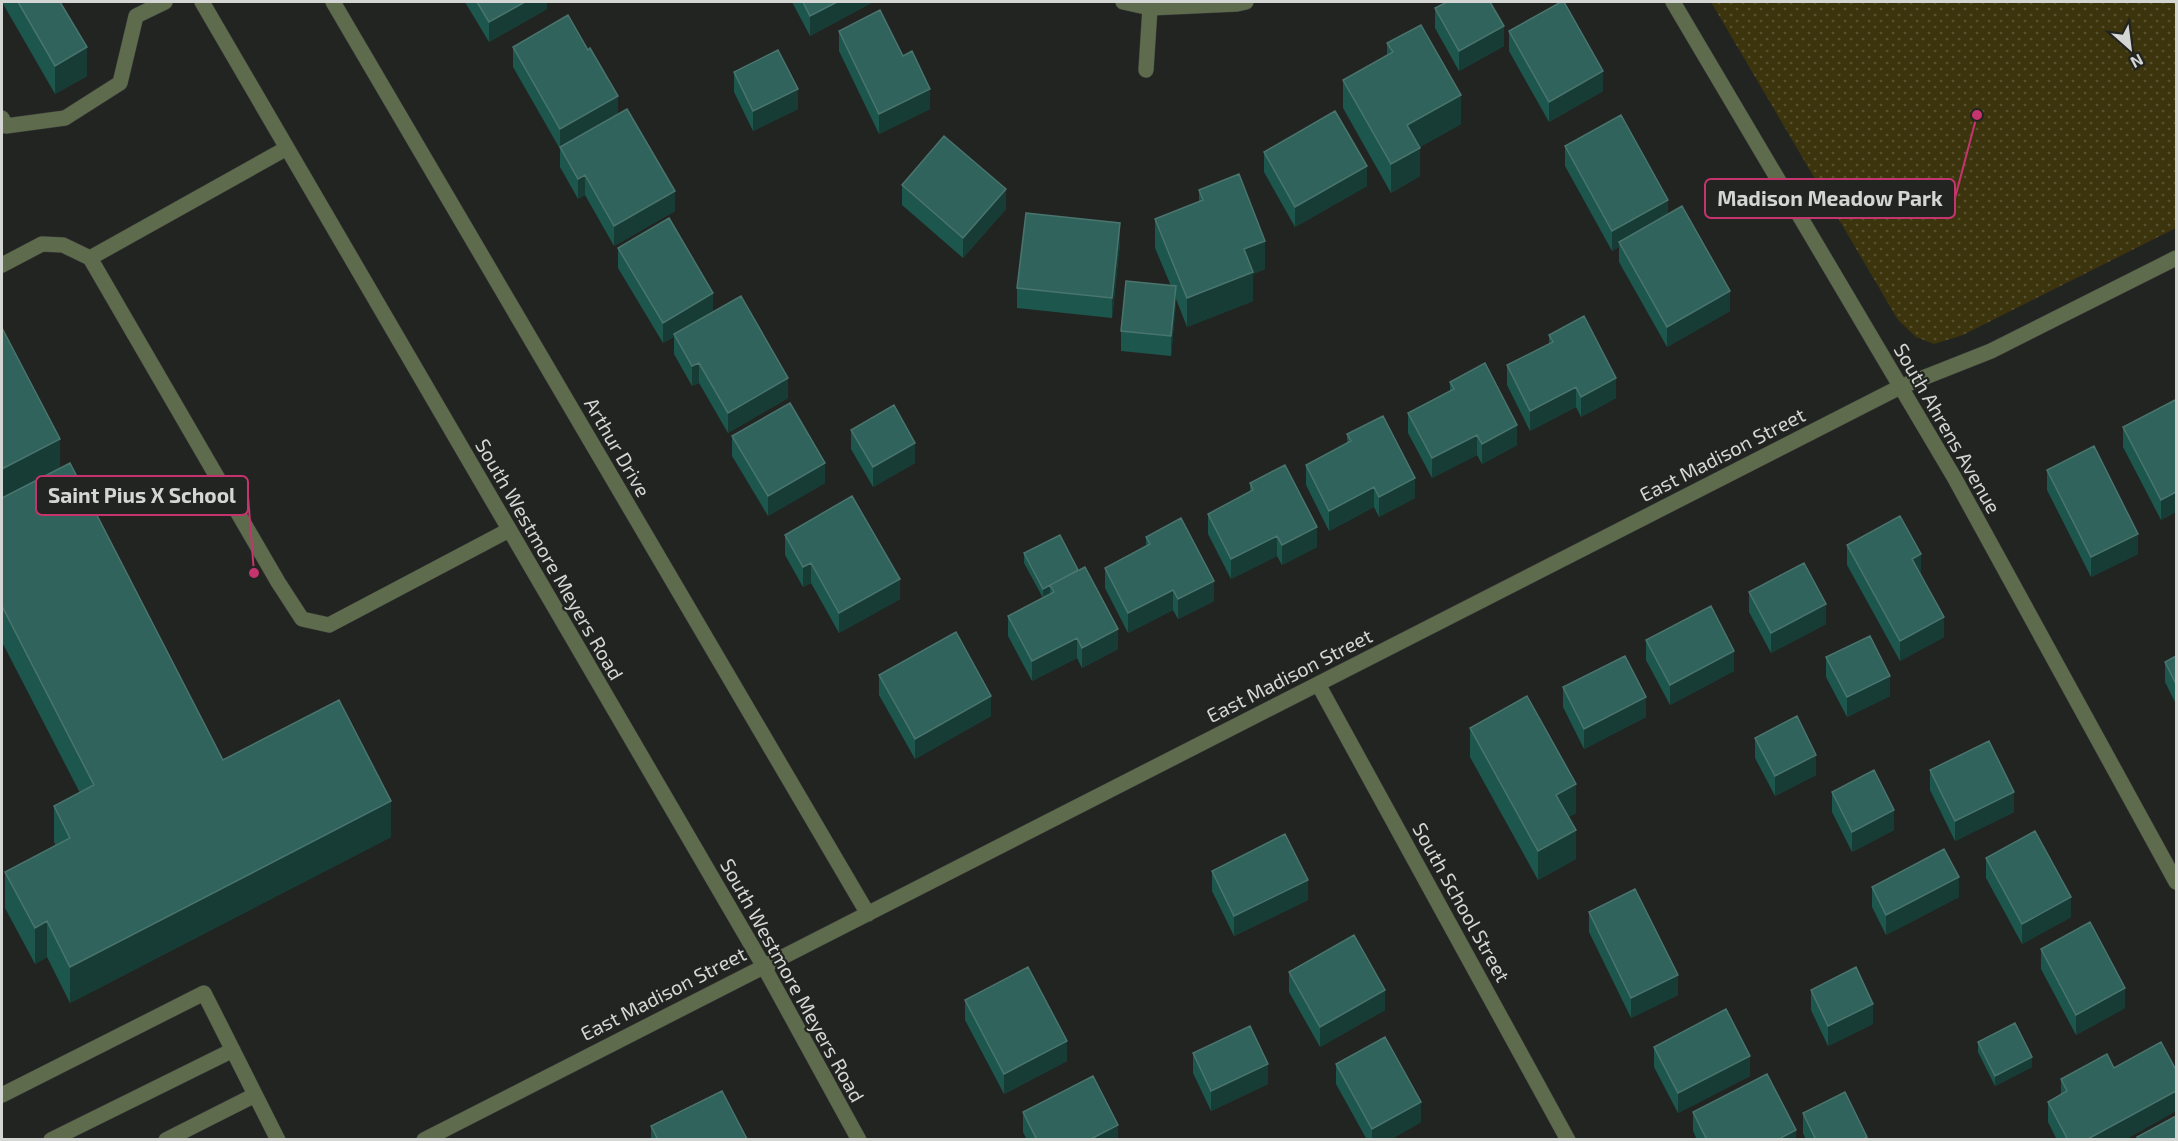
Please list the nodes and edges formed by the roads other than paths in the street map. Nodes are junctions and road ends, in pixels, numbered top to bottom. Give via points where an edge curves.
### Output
1 (165, 2) edge
2 (202, 2) edge
3 (333, 2) edge
4 (1123, 2) edge
5 (1246, 2) edge
6 (1673, 2) edge
7 (1150, 8) junction
8 (1146, 70) dead end
9 (2, 118) edge
10 (287, 148) junction
11 (90, 258) junction
12 (2176, 258) edge
13 (2, 265) edge
14 (1900, 387) junction
15 (509, 530) junction
16 (1318, 684) junction
17 (2176, 882) edge
18 (868, 914) junction
19 (763, 965) junction
20 (232, 1050) junction
21 (2, 1095) edge
22 (255, 1095) junction
23 (275, 1139) edge
24 (51, 1140) edge
25 (166, 1140) edge
26 (424, 1140) edge
27 (859, 1140) edge
28 (1568, 1140) edge

1 - 9 street via 136,16 120,83 65,118 6,126
2 - 10 street, South Westmore Meyers Road
3 - 18 street, Arthur Drive
4 - 7 street
5 - 7 street
6 - 14 street, South Ahrens Avenue
7 - 8 street
10 - 11 street
10 - 15 street, South Westmore Meyers Road
11 - 13 street via 63,245 42,244
11 - 15 street via 302,619 329,625
12 - 14 street, East Madison Street via 1991,351
14 - 16 street, East Madison Street
14 - 17 street, South Ahrens Avenue via 1954,477
15 - 19 street, South Westmore Meyers Road
16 - 18 street, East Madison Street
16 - 28 street, South School Street
18 - 19 street, East Madison Street
19 - 26 street, East Madison Street
19 - 27 street, South Westmore Meyers Road
20 - 21 street via 204,993
20 - 22 street
20 - 24 street
22 - 23 street
22 - 25 street

